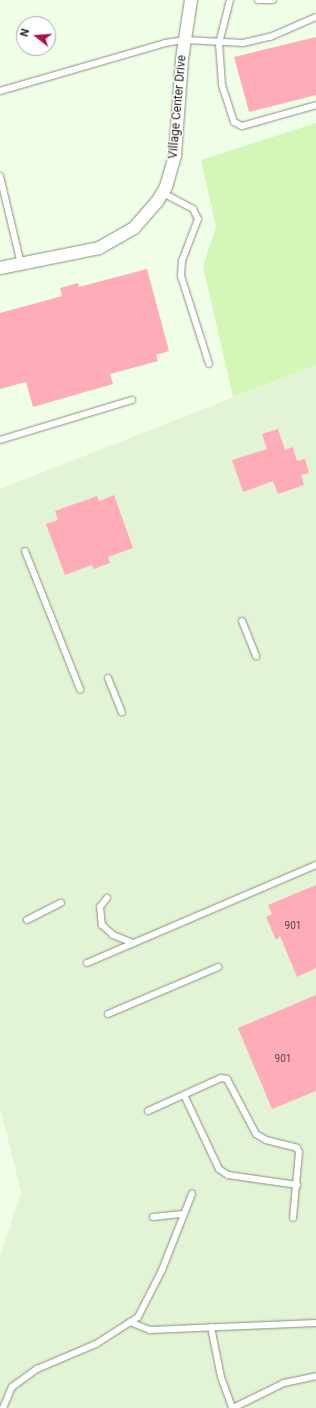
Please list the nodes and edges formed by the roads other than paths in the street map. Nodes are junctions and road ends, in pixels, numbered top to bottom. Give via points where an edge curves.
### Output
1 (191, 0) edge
2 (230, 0) edge
3 (258, 0) edge
4 (273, 0) edge
5 (316, 17) edge
6 (185, 40) junction
7 (219, 43) junction
8 (0, 91) edge
9 (316, 105) edge
10 (0, 176) edge
11 (163, 193) junction
12 (21, 264) junction
13 (0, 268) edge
14 (209, 364) dead end
15 (132, 400) dead end
16 (0, 440) edge
17 (25, 551) dead end
18 (242, 621) dead end
19 (256, 656) dead end
20 (108, 678) dead end
21 (80, 689) dead end
22 (122, 712) dead end
23 (316, 865) edge
24 (107, 898) dead end
25 (61, 904) dead end
26 (27, 920) dead end
27 (133, 943) junction
28 (87, 963) dead end
29 (218, 967) dead end
30 (108, 1014) dead end
31 (184, 1095) junction
32 (148, 1111) dead end
33 (297, 1185) junction
34 (192, 1194) dead end
35 (183, 1214) junction
36 (153, 1217) dead end
37 (293, 1218) dead end
38 (130, 1322) junction
39 (316, 1323) edge
40 (211, 1328) junction
41 (316, 1376) edge
42 (3, 1408) edge
43 (232, 1408) edge

1 - 6 street, Village Center Drive
2 - 7 lane
3 - 4 lane
5 - 7 lane via 270,36 243,43
6 - 7 lane
6 - 8 lane via 165,43
6 - 11 street, Village Center Drive via 175,155
7 - 9 lane via 222,85 234,122 242,126
10 - 12 lane
11 - 12 street, Village Center Drive via 146,217 113,242 87,252
11 - 14 lane via 193,209 198,219 182,261 181,276
12 - 13 street, Village Center Drive
15 - 16 lane
17 - 21 lane
18 - 19 lane
20 - 22 lane
23 - 27 lane
24 - 27 lane via 100,907 102,925 113,936
25 - 26 lane
27 - 28 lane
29 - 30 lane
31 - 32 lane
31 - 33 lane via 219,1169 228,1175
31 - 33 lane via 221,1078 227,1079 256,1134 266,1140 297,1148 300,1155
33 - 37 lane
34 - 35 lane
35 - 36 lane
35 - 38 lane via 162,1270 138,1317
38 - 40 lane via 150,1330
38 - 42 lane via 96,1344 37,1369 12,1388
39 - 40 lane
40 - 43 lane via 221,1378
41 - 43 lane via 284,1383

